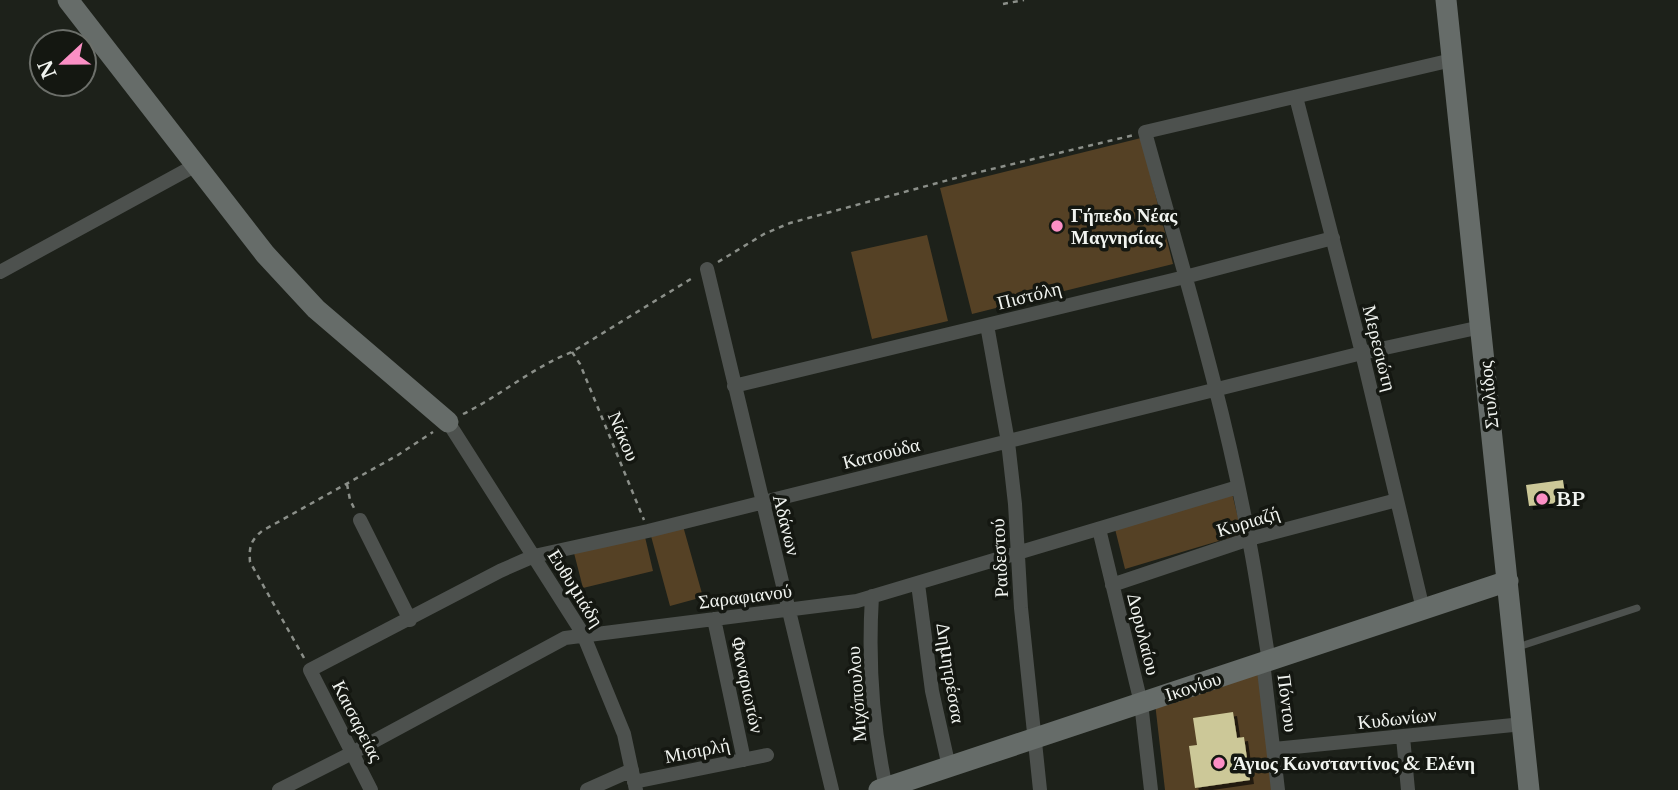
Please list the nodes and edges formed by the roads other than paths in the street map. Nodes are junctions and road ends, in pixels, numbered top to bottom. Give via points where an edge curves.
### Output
1 (68, 0) edge
2 (1446, 0) edge
3 (1452, 60) junction
4 (1296, 97) junction
5 (196, 165) junction
6 (1333, 238) junction
7 (707, 269) road end
8 (0, 272) edge
9 (1185, 277) junction
10 (987, 325) junction
11 (1481, 327) junction
12 (1362, 353) junction
13 (734, 386) junction
14 (1215, 390) junction
15 (447, 422) joint
16 (1008, 442) junction
17 (1238, 487) junction
18 (1397, 500) junction
19 (761, 503) junction
20 (360, 520) road end
21 (1098, 529) junction
22 (1249, 539) junction
23 (1018, 552) junction
24 (534, 556) junction
25 (1508, 581) junction
26 (918, 584) junction
27 (1112, 585) junction
28 (872, 596) junction
29 (1637, 608) dead end
30 (1423, 609) junction
31 (788, 610) junction
32 (714, 619) junction
33 (410, 620) junction
34 (583, 634) junction
35 (1515, 648) junction
36 (1266, 662) junction
37 (310, 670) joint
38 (1141, 703) junction
39 (1523, 724) junction
40 (1403, 737) junction
41 (1036, 738) junction
42 (1274, 749) junction
43 (352, 753) junction
44 (767, 755) dead end
45 (744, 760) junction
46 (948, 767) junction
47 (634, 781) edge
48 (883, 789) edge
49 (279, 790) edge
50 (372, 790) edge
51 (587, 790) edge
52 (832, 790) edge
53 (1040, 790) edge
54 (1151, 790) edge
55 (1278, 790) edge
56 (1408, 790) edge
57 (1529, 790) edge

1 - 5 street
2 - 3 street, Στυλίδος
3 - 4 street
3 - 11 street, Στυλίδος
4 - 6 street, Μερεσιώτη
4 - 9 street, Πόντου via 1145,132
5 - 8 street
5 - 15 street via 303,297
6 - 9 street, Πιστόλη
6 - 12 street, Μερεσιώτη
7 - 13 street, Αδάνων
9 - 10 street, Πιστόλη
9 - 14 street, Πόντου
10 - 13 street, Πιστόλη
10 - 16 street, Ραιδεστού
11 - 12 street, Κατσούδα
11 - 25 street, Στυλίδος
12 - 14 street, Κατσούδα
12 - 18 street, Μερεσιώτη
13 - 19 street, Αδάνων
14 - 16 street, Κατσούδα
14 - 17 street, Πόντου
15 - 24 street, Ευθυμιάδη
16 - 19 street, Κατσούδα
16 - 23 street, Ραιδεστού
17 - 21 street, Σαραφιανού
17 - 22 street, Πόντου
18 - 22 street, Κυριαζή
18 - 30 street, Μερεσιώτη
19 - 24 street, Κατσούδα
19 - 31 street, Αδάνων
20 - 33 street
21 - 23 street, Σαραφιανού
21 - 27 street, Δορυλαίου
22 - 27 street, Κυριαζή
22 - 36 street, Πόντου
23 - 26 street, Σαραφιανού
23 - 41 street, Ραιδεστού
24 - 33 street, Κατσούδα
24 - 34 street, Ευθυμιάδη
25 - 30 street, Ικονίου
25 - 35 street, Στυλίδος
26 - 28 street, Σαραφιανού
26 - 46 street, Δημητρέσσα
27 - 38 street, Δορυλαίου
28 - 31 street, Σαραφιανού
28 - 48 street, Μιχόπουλου via 871,687
29 - 35 lane
30 - 36 street, Ικονίου
31 - 32 street, Σαραφιανού
31 - 52 street, Αδάνων
32 - 34 street, Σαραφιανού
32 - 45 street, Φαναριωτών
33 - 37 street, Κατσούδα
34 - 43 street, Σαραφιανού via 565,638
34 - 47 street, Ευθυμιάδη via 620,723
35 - 39 street, Στυλίδος
36 - 38 street, Ικονίου
36 - 42 street, Πόντου
37 - 43 street, Καισαρείας
38 - 41 street, Ικονίου
38 - 54 street, Δορυλαίου
39 - 40 street, Κυδωνίων
39 - 57 street, Στυλίδος
40 - 42 street, Κυδωνίων
40 - 56 street
41 - 46 street, Ικονίου
41 - 53 street, Ραιδεστού
42 - 55 street, Πόντου
43 - 49 street, Σαραφιανού
43 - 50 street, Καισαρείας
44 - 45 street, Μισιρλή
45 - 47 street, Μισιρλή
46 - 48 street, Ικονίου
47 - 51 street, Μισιρλή

